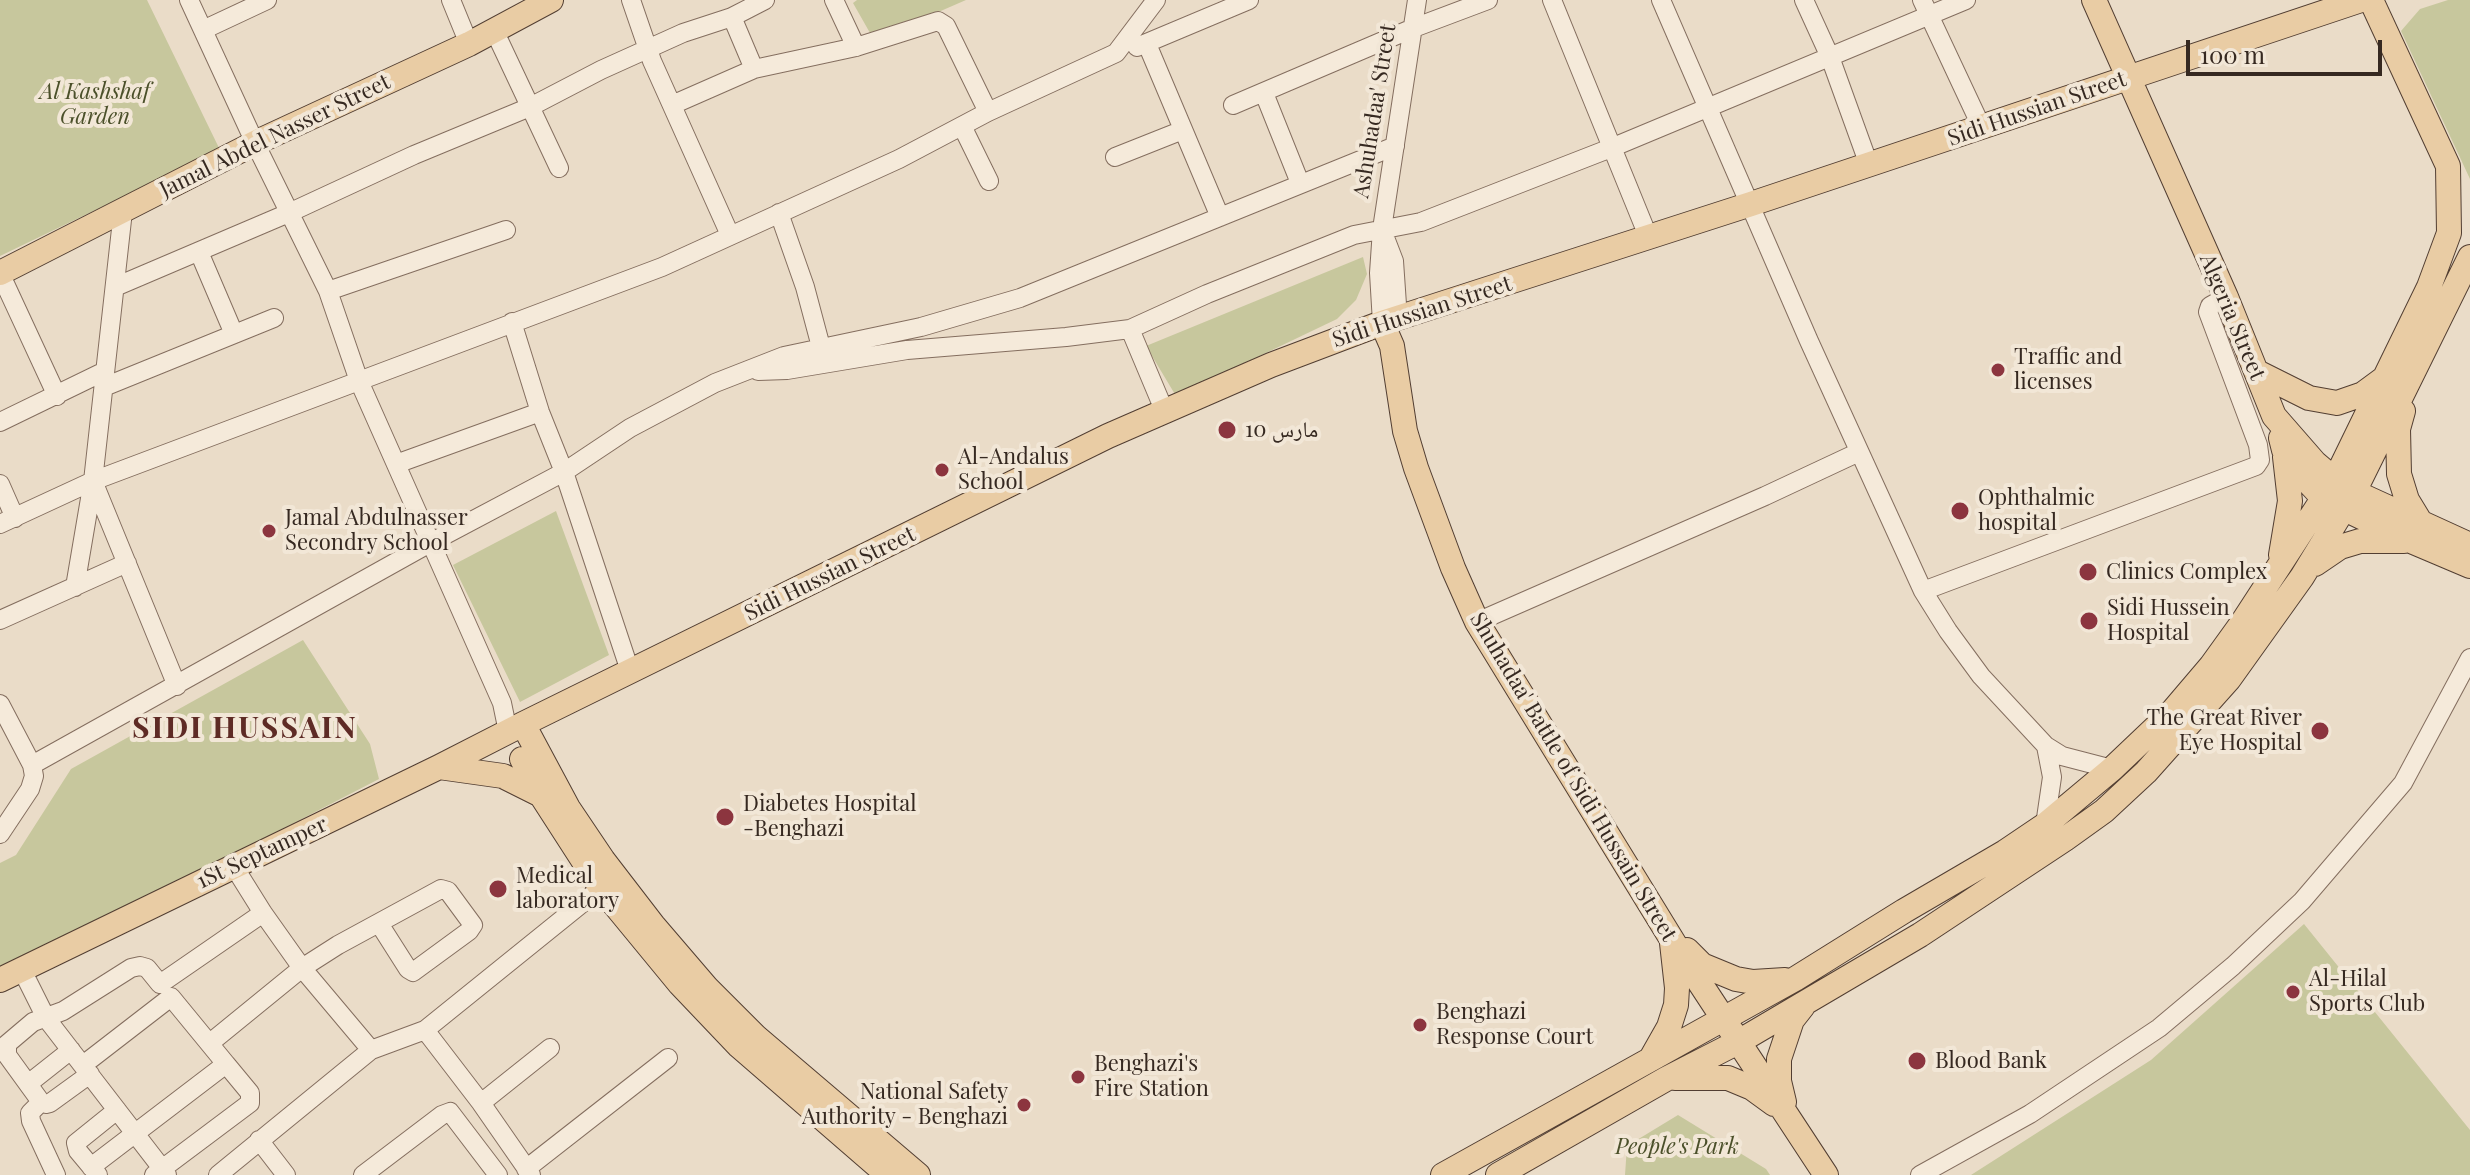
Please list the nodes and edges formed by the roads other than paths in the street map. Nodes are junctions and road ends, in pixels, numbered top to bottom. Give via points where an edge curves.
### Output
1 (189, 0) edge
2 (267, 0) edge
3 (451, 0) edge
4 (550, 0) edge
5 (631, 0) edge
6 (765, 0) edge
7 (834, 0) edge
8 (1249, 0) edge
9 (1417, 0) edge
10 (1488, 0) edge
11 (1552, 0) edge
12 (1661, 0) edge
13 (1804, 0) edge
14 (1966, 0) edge
15 (2094, 0) edge
16 (2361, 0) edge
17 (2371, 0) edge
18 (1147, 3) edge
19 (1926, 8) edge
20 (732, 17) junction
21 (1411, 29) junction
22 (203, 30) junction
23 (494, 30) junction
24 (469, 44) junction
25 (1147, 44) junction
26 (856, 47) junction
27 (648, 49) junction
28 (1116, 53) junction
29 (1830, 57) junction
30 (754, 69) junction
31 (2129, 78) junction
32 (1264, 93) junction
33 (672, 105) junction
34 (1233, 105) dead end
35 (530, 107) junction
36 (1709, 108) junction
37 (988, 112) junction
38 (962, 126) junction
39 (1982, 128) junction
40 (1183, 130) junction
41 (255, 143) junction
42 (1395, 146) junction
43 (1611, 148) junction
44 (1115, 157) dead end
45 (1869, 165) junction
46 (2448, 166) junction
47 (559, 168) dead end
48 (989, 181) dead end
49 (1300, 183) junction
50 (2470, 187) edge
51 (1751, 204) junction
52 (123, 211) junction
53 (291, 212) junction
54 (779, 213) junction
55 (1220, 217) junction
56 (1382, 229) junction
57 (506, 230) dead end
58 (730, 235) junction
59 (1648, 236) junction
60 (199, 252) junction
61 (2470, 257) edge
62 (0, 273) edge
63 (115, 287) junction
64 (328, 291) junction
65 (2226, 297) junction
66 (274, 318) dead end
67 (1390, 321) junction
68 (512, 322) junction
69 (1130, 329) junction
70 (234, 334) junction
71 (821, 347) junction
72 (2225, 362) junction
73 (2254, 364) junction
74 (739, 373) junction
75 (2384, 378) junction
76 (105, 379) junction
77 (2411, 380) junction
78 (359, 381) junction
79 (57, 396) junction
80 (1164, 410) junction
81 (540, 412) junction
82 (2274, 416) junction
83 (0, 422) edge
84 (2284, 450) junction
85 (1859, 452) junction
86 (396, 464) junction
87 (564, 472) junction
88 (93, 481) junction
89 (0, 484) edge
90 (2339, 495) junction
91 (7, 521) edge
92 (2416, 532) junction
93 (430, 543) junction
94 (2470, 545) edge
95 (127, 563) junction
96 (2470, 566) edge
97 (2278, 567) junction
98 (2302, 577) junction
99 (75, 587) junction
100 (1923, 591) junction
101 (0, 620) edge
102 (1477, 622) junction
103 (2470, 658) edge
104 (630, 671) junction
105 (177, 686) junction
106 (0, 704) edge
107 (554, 708) junction
108 (516, 728) junction
109 (2046, 746) junction
110 (32, 765) junction
111 (439, 767) junction
112 (2112, 769) junction
113 (545, 784) junction
114 (2045, 825) junction
115 (2, 827) edge
116 (233, 865) junction
117 (601, 888) junction
118 (263, 913) junction
119 (380, 925) junction
120 (1670, 933) junction
121 (302, 968) junction
122 (11, 975) edge
123 (1801, 989) junction
124 (166, 990) junction
125 (1724, 1017) junction
126 (46, 1018) junction
127 (425, 1030) junction
128 (1740, 1041) junction
129 (210, 1043) junction
130 (550, 1048) dead end
131 (371, 1050) junction
132 (668, 1058) dead end
133 (1652, 1058) junction
134 (81, 1063) junction
135 (226, 1064) junction
136 (1666, 1079) junction
137 (28, 1084) junction
138 (41, 1102) junction
139 (481, 1103) junction
140 (117, 1110) junction
141 (1786, 1113) junction
142 (134, 1133) junction
143 (259, 1140) junction
144 (94, 1171) edge
145 (528, 1172) edge
146 (161, 1173) edge
147 (56, 1175) edge
148 (218, 1175) edge
149 (286, 1175) edge
150 (363, 1175) edge
151 (498, 1175) edge
152 (888, 1175) edge
153 (918, 1175) edge
154 (1443, 1175) edge
155 (1498, 1175) edge
156 (1826, 1175) edge
157 (1920, 1175) edge

1 - 22 street
2 - 22 street
3 - 24 street
4 - 23 main road, Jamal Abdel Nasser Street
5 - 27 street
6 - 20 street
7 - 26 street
8 - 25 street
9 - 21 street, Ashuhadaa' Street
10 - 21 street
11 - 43 street
12 - 36 street
13 - 29 street
14 - 19 street
15 - 31 main road, Algeria Street
16 - 31 main road, Sidi Hussian Street
17 - 46 main road
18 - 28 street
19 - 29 street
19 - 39 street
20 - 27 street
20 - 30 street
21 - 32 street
21 - 42 street, Ashuhadaa' Street
22 - 41 street
23 - 24 main road, Jamal Abdel Nasser Street
23 - 35 street
24 - 41 main road, Jamal Abdel Nasser Street
25 - 28 street
25 - 40 street
26 - 30 street
26 - 37 street via 942,22
27 - 33 street
27 - 35 street
28 - 37 street
29 - 36 street
29 - 45 street
30 - 33 street
31 - 39 main road, Sidi Hussian Street
31 - 65 main road, Algeria Street
32 - 34 street
32 - 49 street
33 - 58 street
35 - 47 street
35 - 53 street
36 - 43 street
36 - 51 street
37 - 38 street
38 - 48 street
38 - 54 street
39 - 45 main road, Sidi Hussian Street
40 - 44 street
40 - 55 street
41 - 52 main road, Jamal Abdel Nasser Street
41 - 53 street
42 - 49 street
42 - 56 street, Ashuhadaa' Street
43 - 56 street via 1421,222
43 - 59 street
45 - 51 main road, Sidi Hussian Street
46 - 50 main road
46 - 75 main road via 2445,249
49 - 55 street
51 - 59 main road, Sidi Hussian Street
51 - 85 street
52 - 62 main road, Jamal Abdel Nasser Street
52 - 63 street
53 - 60 street
53 - 64 street
54 - 58 street
54 - 71 street
55 - 71 street via 1020,298 921,327
56 - 67 street, Shuhadaa' Battle of Sidi Hussain Street via 1379,273
56 - 69 street via 1354,235
57 - 64 street
58 - 68 street via 662,267
59 - 67 main road, Sidi Hussian Street
60 - 63 street
60 - 70 street
61 - 77 main road
62 - 79 street
63 - 76 street
64 - 78 street
65 - 72 street via 2208,312
65 - 73 main road, Algeria Street
66 - 70 street
67 - 80 main road, Sidi Hussian Street
67 - 102 main road, Shuhadaa' Battle of Sidi Hussain Street via 1405,431
68 - 78 street
68 - 81 street
69 - 74 street via 907,350
69 - 80 street
70 - 76 street
71 - 74 street
72 - 73 street
72 - 100 street via 2258,445 2256,466
73 - 75 main road via 2309,398 2337,403 2363,394
73 - 82 main road, Algeria Street
74 - 87 street via 630,428
75 - 90 main road
76 - 79 street
76 - 88 street
77 - 90 main road
77 - 92 main road via 2397,452
78 - 86 street
78 - 88 street
79 - 83 street
80 - 104 main road, Sidi Hussian Street
81 - 86 street
81 - 87 street
82 - 84 main road
82 - 90 main road, Algeria Street
84 - 90 main road via 2299,472
84 - 97 main road via 2290,501
85 - 100 street
85 - 102 street
86 - 93 street
87 - 93 street
87 - 104 street
88 - 91 street
88 - 95 street
88 - 99 street
89 - 91 street
90 - 92 main road
90 - 97 main road
90 - 98 main road
92 - 94 main road
92 - 96 main road
92 - 98 main road via 2340,547
93 - 105 street
93 - 108 street
95 - 99 street
95 - 105 street
97 - 112 main road via 2211,666
98 - 123 main road via 2188,727 2104,811 1920,935
99 - 101 street
100 - 109 street via 1981,676
102 - 120 main road, Shuhadaa' Battle of Sidi Hussain Street
103 - 157 street via 2403,783 2279,922 2159,1028 2030,1114
104 - 107 main road, Sidi Hussian Street
105 - 110 street
106 - 110 street
107 - 108 main road, Sidi Hussian Street
107 - 113 main road via 546,730
108 - 111 main road, 1St Septamper
108 - 113 main road
109 - 112 street via 2062,756
109 - 114 street via 2052,777
110 - 115 street via 30,789
111 - 113 main road
111 - 116 main road, 1St Septamper
112 - 114 main road
113 - 117 main road
113 - 153 main road via 707,988 756,1037
114 - 123 main road
116 - 118 street
116 - 122 main road, 1St Septamper
117 - 127 street
117 - 152 main road via 710,1018
118 - 121 street
118 - 124 street
119 - 119 street via 413,972 473,925 443,889
119 - 121 street
120 - 123 main road via 1717,973
120 - 125 main road, Shuhadaa' Battle of Sidi Hussain Street
120 - 133 main road via 1676,1005
121 - 129 street
121 - 131 street
122 - 126 street
123 - 125 main road
123 - 128 main road
123 - 141 main road via 1779,1059
124 - 126 street via 147,968 131,968
124 - 129 street
124 - 134 street
125 - 128 main road, Shuhadaa' Battle of Sidi Hussain Street
125 - 133 main road
126 - 134 street
126 - 137 street via 33,1022 5,1049
127 - 131 street
127 - 139 street
128 - 136 main road
128 - 141 main road, Shuhadaa' Battle of Sidi Hussain Street
129 - 135 street
130 - 139 street
131 - 143 street
132 - 145 street
133 - 154 main road
134 - 137 street
134 - 138 street via 50,1103
134 - 140 street
135 - 142 street
135 - 146 street via 250,1093 250,1103
136 - 141 main road via 1728,1078
136 - 155 main road
137 - 138 street
138 - 147 street via 30,1113 31,1121
139 - 145 street
140 - 142 street
140 - 144 street via 76,1143
141 - 156 main road, Shuhadaa' Battle of Sidi Hussain Street
142 - 144 street
142 - 146 street
143 - 148 street
143 - 149 street
150 - 151 street via 450,1112

